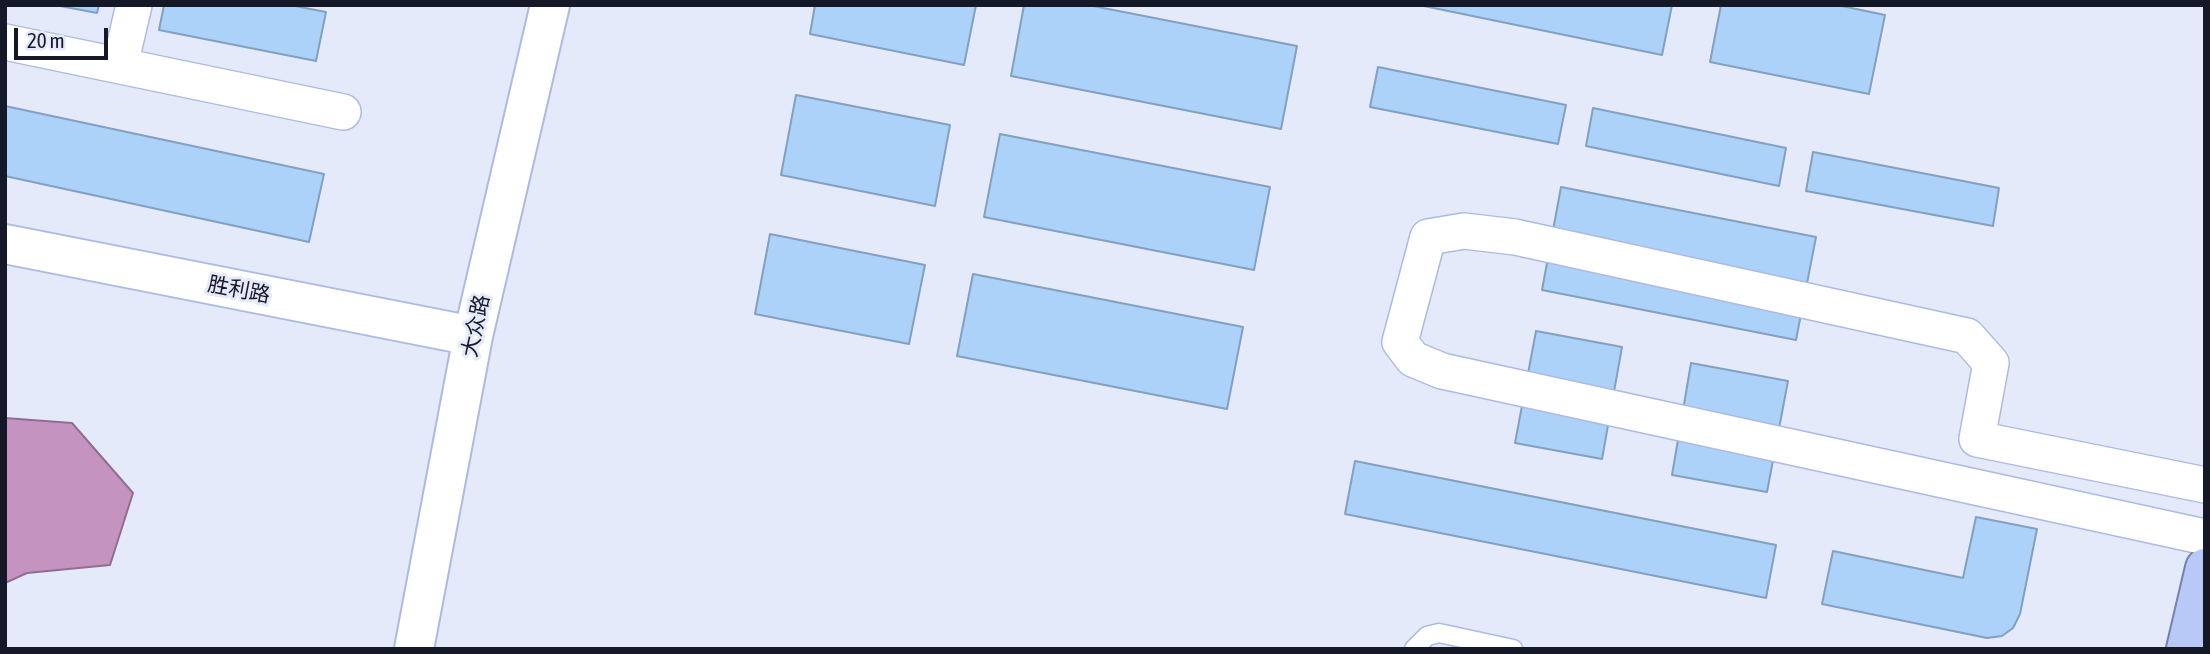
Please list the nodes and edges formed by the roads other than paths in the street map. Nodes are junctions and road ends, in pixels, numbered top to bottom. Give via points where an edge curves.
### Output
1 (134, 5) edge
2 (550, 5) edge
3 (5, 42) edge
4 (120, 65) junction
5 (343, 112) dead end
6 (5, 244) edge
7 (473, 336) junction
8 (2205, 485) edge
9 (2205, 537) edge
10 (2205, 568) edge
11 (414, 649) edge
12 (1414, 649) edge
13 (1513, 649) edge
14 (2186, 649) edge

1 - 4 street
2 - 7 street, 大众路
3 - 4 street
4 - 5 street
6 - 7 street, 胜利路
7 - 11 street, 大众路
8 - 9 street via 1977,439 1990,363 1967,336 1515,237 1464,231 1428,237 1400,342 1413,359 1441,371
10 - 14 highway
12 - 13 lane via 1427,636 1439,633

